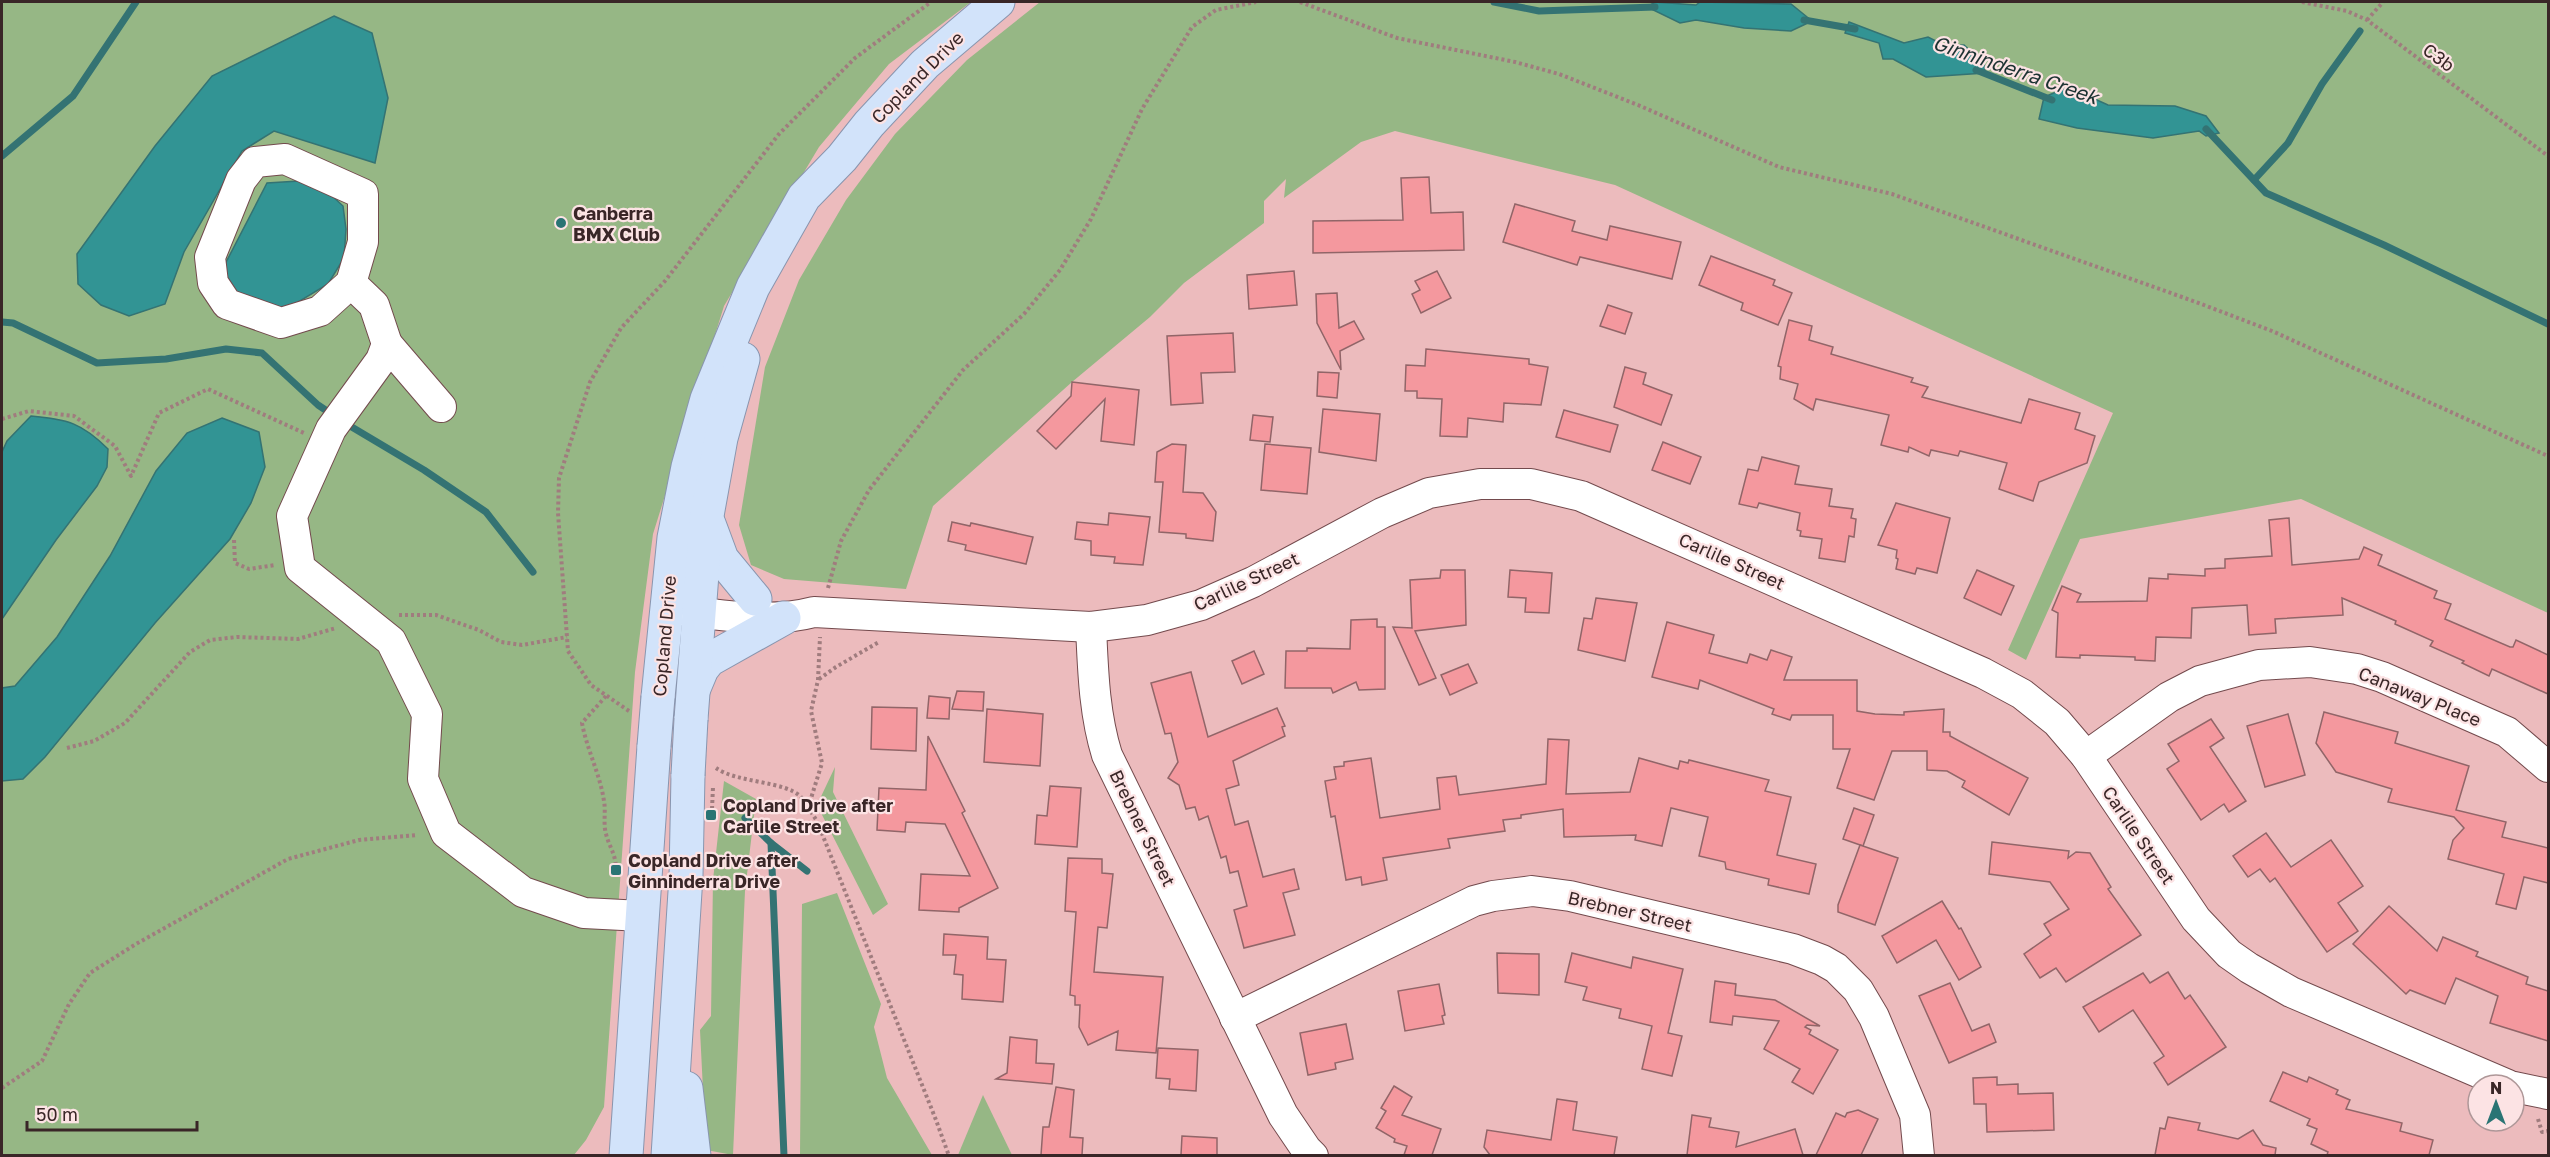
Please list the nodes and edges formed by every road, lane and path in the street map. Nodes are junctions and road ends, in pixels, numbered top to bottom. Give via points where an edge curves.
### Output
1 (998, 2) edge
2 (1256, 2) edge
3 (1300, 2) edge
4 (2302, 2) edge
5 (2383, 2) edge
6 (2367, 20) junction
7 (2548, 156) edge
8 (812, 202) junction
9 (351, 283) junction
10 (387, 344) junction
11 (441, 407) dead end
12 (2, 419) edge
13 (327, 436) junction
14 (2548, 456) edge
15 (707, 517) junction
16 (234, 540) dead end
17 (300, 568) junction
18 (755, 599) junction
19 (700, 606) junction
20 (667, 608) junction
21 (365, 620) junction
22 (811, 622) junction
23 (1091, 627) junction
24 (567, 637) dead end
25 (886, 637) dead end
26 (818, 680) junction
27 (606, 696) dead end
28 (693, 704) junction
29 (67, 747) dead end
30 (2086, 756) junction
31 (2548, 767) edge
32 (808, 809) dead end
33 (446, 833) junction
34 (616, 870) dead end
35 (642, 916) junction
36 (1235, 1017) junction
37 (676, 1024) junction
38 (2480, 1073) edge
39 (2, 1088) edge
40 (2526, 1089) edge
41 (2548, 1094) edge
42 (630, 1099) junction
43 (603, 1155) edge
44 (626, 1155) edge
45 (668, 1155) edge
46 (694, 1155) edge
47 (1312, 1155) edge
48 (1919, 1155) edge

1 - 8 main road, Copland Drive via 925,64 869,124
2 - 22 path via 1216,10 1192,27 1142,109 1091,219 1060,270 1024,314 963,370 869,489 841,541
3 - 14 path via 1397,38 1559,74 1779,167 1911,200 2196,302 2272,331
4 - 6 path, C3b via 2347,11
5 - 6 path
6 - 7 path, C3b
8 - 15 main road, Copland Drive via 742,360 721,438
8 - 20 main road, Copland Drive via 753,287 707,399 674,538
9 - 9 street via 363,242 363,194 285,159 255,162 242,180 210,257 213,283 227,304 281,323 320,311
9 - 10 street via 374,305
10 - 11 street
10 - 13 street via 381,360
12 - 13 path via 29,411 74,416 115,446 130,476 159,413 208,388
13 - 17 street via 292,516
15 - 18 main road via 722,559
15 - 19 main road, Copland Drive
16 - 17 path via 235,563 249,569 277,565
17 - 21 street
18 - 19 street, Carlile Street via 713,597
18 - 22 street, Carlile Street via 788,602
19 - 20 street, Carlile Street
19 - 22 street, Carlile Street
19 - 28 main road, Copland Drive
20 - 35 main road, Copland Drive, bridge
21 - 24 path via 436,615 501,642 522,645
21 - 29 path via 298,639 210,640 190,652 125,723 94,741
21 - 33 street via 391,641 427,714 423,779
22 - 23 street, Carlile Street
22 - 26 path
22 - 28 main road via 709,660 702,669
23 - 30 street, Carlile Street via 1147,620 1201,605 1382,513 1430,493 1480,483 1531,484 1605,505 1983,673 2040,708
23 - 36 street, Brebner Street via 1093,682 1107,755
25 - 26 path
26 - 32 path via 811,711 822,763
27 - 34 path via 582,723 605,803 606,833 616,855
28 - 37 main road, Copland Drive, bridge
30 - 31 street, Canaway Place via 2169,697 2200,681 2259,665 2310,662 2357,669 2403,686 2507,732
30 - 38 street, Carlile Street via 2196,919 2229,954 2291,992
33 - 35 street via 522,892 584,913
33 - 39 path via 358,840 288,859 136,944 90,973 69,1004 42,1061
35 - 42 main road, Copland Drive
36 - 47 street, Brebner Street via 1283,1115
36 - 48 street, Brebner Street via 1474,901 1532,891 1570,896 1793,949 1836,968 1858,990 1874,1017 1916,1115
37 - 45 main road, Copland Drive
37 - 46 main road
40 - 41 street
42 - 43 main road
42 - 44 main road, Copland Drive

